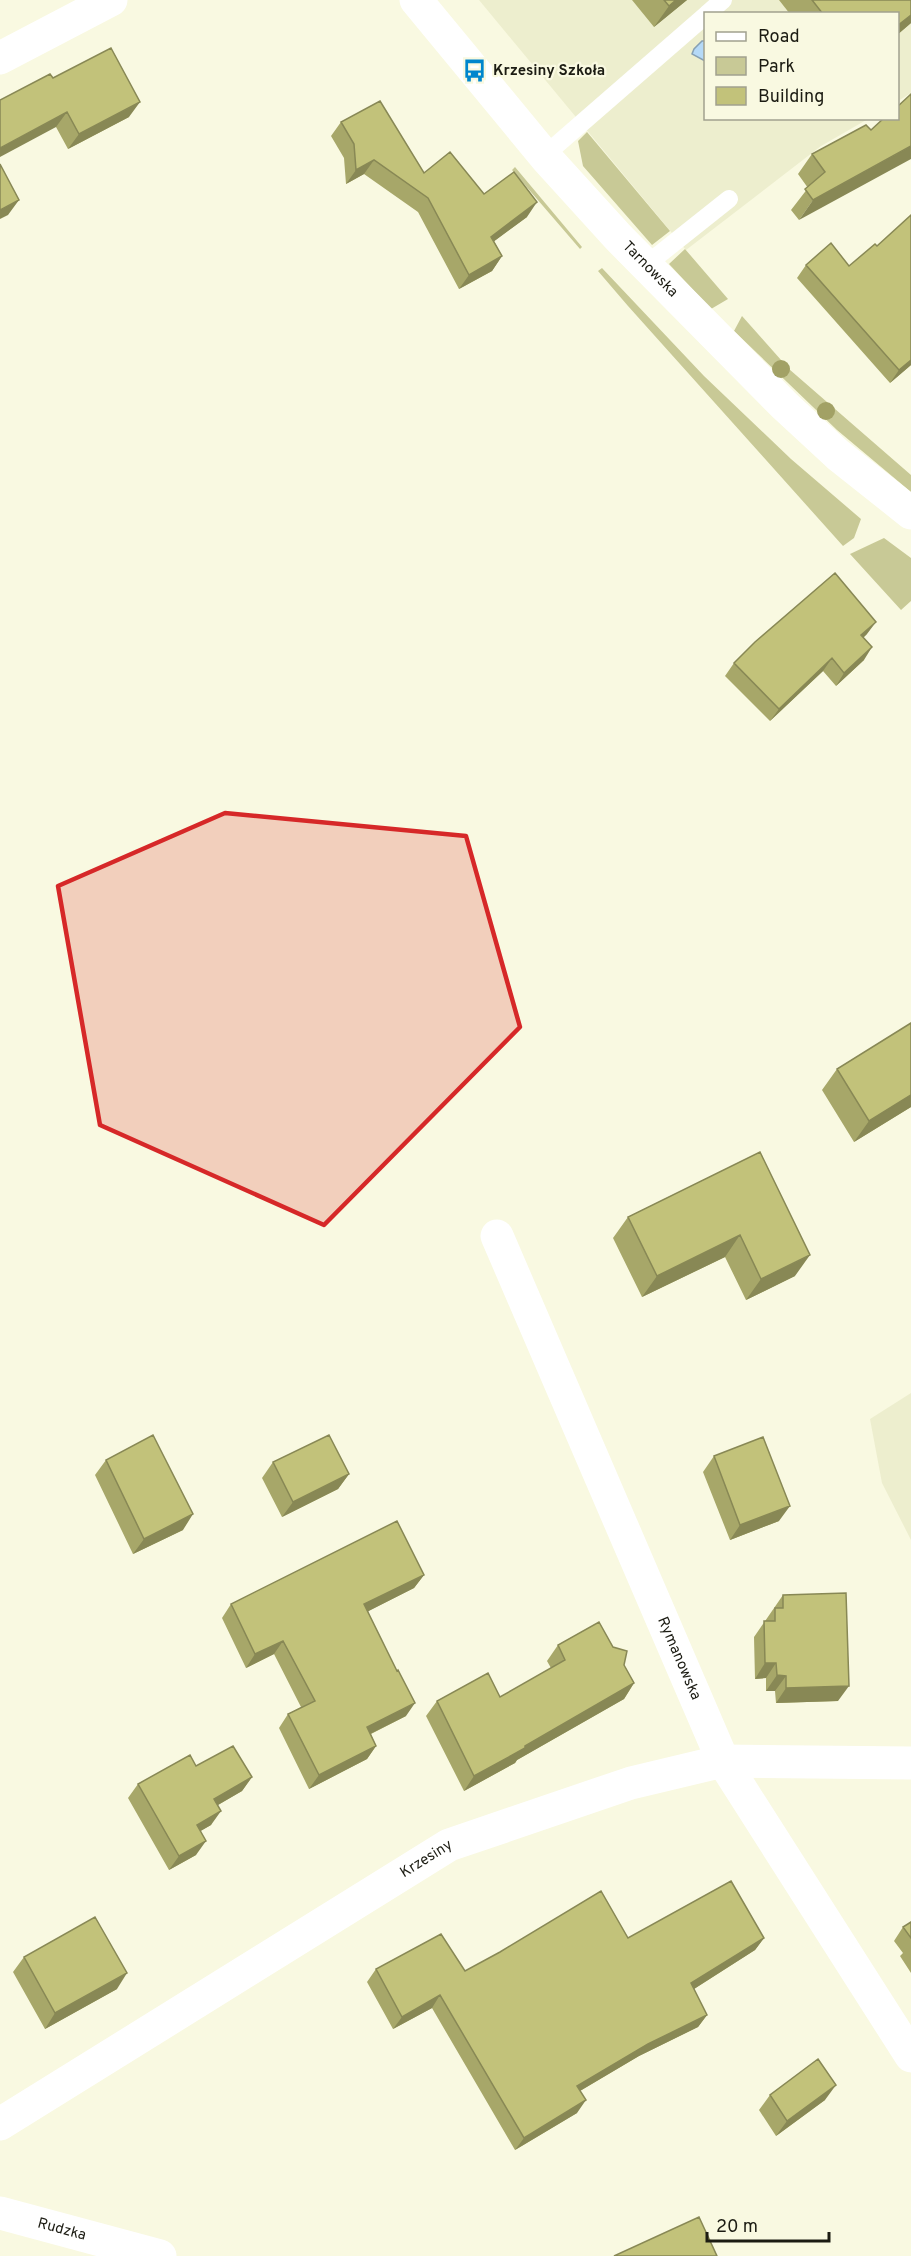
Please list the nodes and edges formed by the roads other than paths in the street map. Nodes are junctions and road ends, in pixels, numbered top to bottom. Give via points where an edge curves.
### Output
1 (111, 0) edge
2 (416, 0) edge
3 (723, 0) edge
4 (708, 12) edge
5 (704, 16) edge
6 (0, 58) edge
7 (545, 155) junction
8 (729, 199) dead end
9 (646, 265) junction
10 (911, 513) edge
11 (497, 1236) dead end
12 (723, 1761) junction
13 (911, 1763) edge
14 (911, 2056) edge
15 (0, 2124) edge
16 (0, 2213) edge
17 (160, 2256) edge

1 - 6 street
2 - 7 street, Tarnowska
3 - 4 lane
5 - 7 lane
7 - 9 street, Tarnowska
8 - 9 lane
9 - 10 street, Tarnowska via 785,406 838,455
11 - 12 street, Rymanowska
12 - 13 street, Krzesiny
12 - 14 street, Rymanowska
12 - 15 street, Krzesiny via 631,1783 449,1845
16 - 17 street, Rudzka

